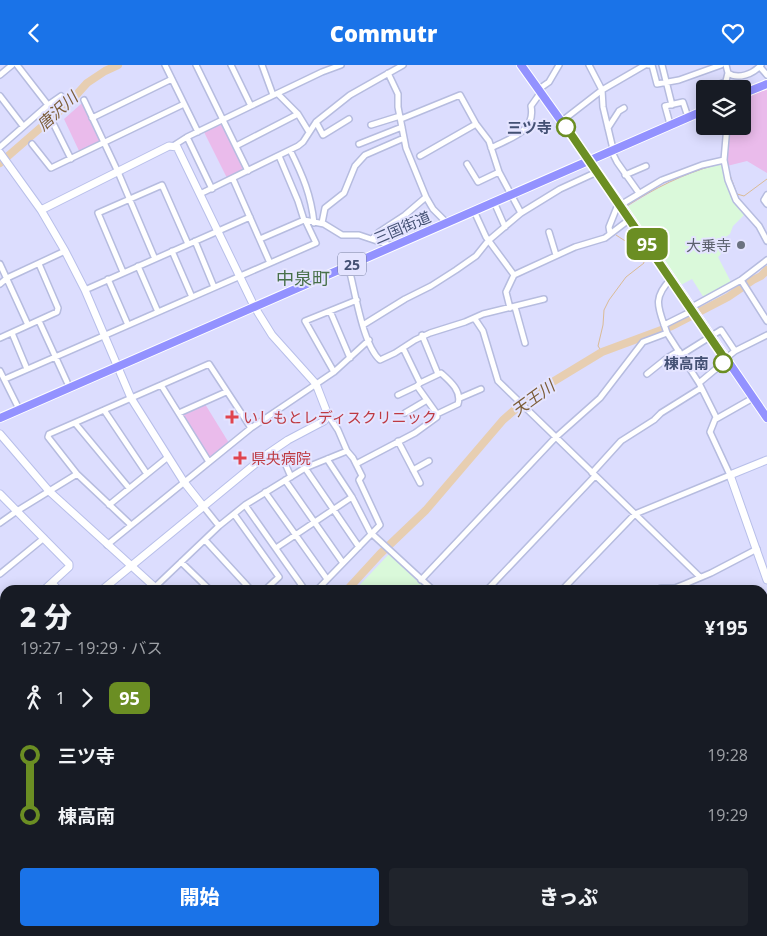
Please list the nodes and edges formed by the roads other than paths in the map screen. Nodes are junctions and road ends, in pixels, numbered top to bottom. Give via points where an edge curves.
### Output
1 (12, 65) edge
2 (17, 65) edge
3 (165, 65) edge
4 (196, 65) edge
5 (231, 65) edge
6 (262, 65) edge
7 (341, 65) edge
8 (403, 65) edge
9 (521, 65) edge
10 (559, 65) edge
11 (589, 65) edge
12 (646, 65) edge
13 (662, 65) edge
14 (721, 65) edge
15 (726, 65) edge
16 (760, 66) edge
17 (388, 73) junction
18 (728, 73) junction
19 (0, 75) edge
20 (767, 75) edge
21 (172, 79) junction
22 (726, 80) edge
23 (666, 83) junction
24 (767, 84) edge
25 (602, 90) junction
26 (751, 90) edge
27 (540, 91) junction
28 (276, 95) junction
29 (0, 96) edge
30 (61, 96) dead end
31 (84, 100) dead end
32 (184, 104) junction
33 (48, 105) junction
34 (672, 105) junction
35 (251, 106) junction
36 (624, 107) dead end
37 (696, 113) edge
38 (298, 114) junction
39 (688, 117) junction
40 (92, 118) junction
41 (400, 118) junction
42 (349, 119) dead end
43 (223, 120) junction
44 (562, 121) junction
45 (316, 122) junction
46 (476, 124) junction
47 (670, 124) junction
48 (54, 125) dead end
49 (371, 125) dead end
50 (24, 127) junction
51 (402, 127) junction
52 (608, 128) junction
53 (198, 132) junction
54 (309, 132) junction
55 (726, 135) edge
56 (187, 137) junction
57 (404, 139) junction
58 (104, 143) junction
59 (32, 144) dead end
60 (359, 144) dead end
61 (173, 146) junction
62 (236, 146) junction
63 (0, 147) edge
64 (491, 148) junction
65 (290, 150) junction
66 (612, 150) junction
67 (0, 153) edge
68 (279, 156) junction
69 (420, 156) dead end
70 (71, 159) junction
71 (724, 160) junction
72 (589, 161) junction
73 (467, 164) dead end
74 (646, 166) dead end
75 (118, 171) junction
76 (248, 171) junction
77 (499, 172) junction
78 (597, 172) junction
79 (625, 175) junction
80 (233, 179) junction
81 (212, 189) junction
82 (639, 193) junction
83 (200, 194) junction
84 (512, 194) junction
85 (767, 195) edge
86 (426, 197) junction
87 (130, 199) junction
88 (494, 202) junction
89 (621, 205) junction
90 (767, 205) edge
91 (41, 209) junction
92 (474, 211) junction
93 (521, 213) junction
94 (250, 217) junction
95 (630, 219) junction
96 (305, 221) junction
97 (314, 223) junction
98 (322, 223) junction
99 (447, 223) junction
100 (505, 227) junction
101 (218, 231) junction
102 (549, 233) dead end
103 (610, 233) junction
104 (765, 233) edge
105 (260, 239) junction
106 (372, 239) junction
107 (489, 240) junction
108 (195, 241) junction
109 (767, 241) edge
110 (188, 244) junction
111 (392, 246) junction
112 (65, 251) junction
113 (172, 251) junction
114 (556, 255) junction
115 (155, 259) junction
116 (767, 260) edge
117 (39, 263) junction
118 (270, 263) junction
119 (0, 264) edge
120 (348, 265) junction
121 (138, 266) junction
122 (123, 273) junction
123 (514, 275) junction
124 (240, 277) junction
125 (7, 278) junction
126 (108, 279) junction
127 (671, 279) junction
128 (741, 280) junction
129 (0, 284) edge
130 (214, 287) junction
131 (84, 290) junction
132 (192, 297) junction
133 (544, 299) dead end
134 (357, 300) junction
135 (254, 306) junction
136 (512, 307) junction
137 (691, 310) junction
138 (330, 311) junction
139 (158, 312) junction
140 (474, 319) junction
141 (39, 321) junction
142 (767, 321) edge
143 (28, 325) junction
144 (128, 325) junction
145 (363, 325) junction
146 (664, 325) junction
147 (12, 333) junction
148 (667, 333) junction
149 (422, 335) junction
150 (767, 335) edge
151 (104, 336) junction
152 (710, 336) junction
153 (0, 338) edge
154 (369, 340) junction
155 (525, 343) dead end
156 (403, 348) junction
157 (736, 351) junction
158 (680, 353) junction
159 (56, 357) junction
160 (350, 358) junction
161 (725, 359) junction
162 (117, 367) junction
163 (27, 369) junction
164 (0, 371) edge
165 (334, 372) junction
166 (438, 374) junction
167 (647, 374) dead end
168 (5, 379) junction
169 (67, 382) dead end
170 (316, 384) junction
171 (161, 385) junction
172 (418, 385) junction
173 (700, 386) junction
174 (481, 389) dead end
175 (226, 392) junction
176 (398, 395) dead end
177 (131, 398) junction
178 (460, 398) junction
179 (753, 398) junction
180 (427, 400) junction
181 (19, 409) junction
182 (104, 410) junction
183 (179, 413) junction
184 (405, 413) dead end
185 (437, 414) junction
186 (328, 415) junction
187 (767, 418) edge
188 (0, 419) edge
189 (716, 419) junction
190 (76, 423) junction
191 (251, 428) junction
192 (554, 438) junction
193 (2, 439) edge
194 (398, 441) junction
195 (347, 451) junction
196 (168, 457) junction
197 (293, 458) dead end
198 (327, 459) junction
199 (767, 460) edge
200 (429, 461) dead end
201 (209, 462) junction
202 (356, 464) junction
203 (305, 469) junction
204 (413, 470) junction
205 (77, 474) junction
206 (147, 474) junction
207 (593, 474) junction
208 (730, 475) junction
209 (291, 477) junction
210 (285, 480) junction
211 (184, 482) junction
212 (420, 483) dead end
213 (129, 489) junction
214 (48, 491) junction
215 (265, 492) junction
216 (0, 494) edge
217 (352, 497) junction
218 (110, 505) junction
219 (245, 505) junction
220 (203, 506) junction
221 (333, 509) junction
222 (17, 511) junction
223 (234, 513) junction
224 (635, 514) junction
225 (314, 522) junction
226 (0, 523) edge
227 (131, 525) junction
228 (219, 526) junction
229 (372, 533) junction
230 (295, 536) junction
231 (44, 538) junction
232 (205, 540) junction
233 (107, 545) junction
234 (359, 547) junction
235 (276, 548) junction
236 (757, 549) junction
237 (182, 562) junction
238 (343, 563) junction
239 (131, 565) junction
240 (0, 574) edge
241 (700, 577) junction
242 (327, 579) junction
243 (421, 579) junction
244 (767, 580) edge
245 (52, 583) joint
246 (50, 585) edge
247 (108, 585) edge
248 (154, 585) edge
249 (160, 585) edge
250 (205, 585) edge
251 (246, 585) edge
252 (270, 585) edge
253 (302, 585) edge
254 (322, 585) edge
255 (427, 585) edge
256 (492, 585) edge
257 (567, 585) edge
258 (682, 585) edge

1 - 19 street
2 - 33 street
3 - 21 street
4 - 43 street
5 - 35 street
6 - 28 street
7 - 28 street
8 - 17 street
9 - 27 main road
10 - 27 street
11 - 25 street
12 - 23 street via 652,65 657,84
12 - 25 street
13 - 23 street
14 - 23 street
15 - 18 street
16 - 18 street via 740,77
16 - 20 street
17 - 41 street via 398,94
17 - 45 street via 350,95
18 - 22 street
21 - 32 street
21 - 40 street
23 - 34 street
24 - 26 main road
25 - 44 street
25 - 52 street
27 - 44 main road
27 - 64 street via 531,107 533,116 526,129
28 - 35 street
28 - 38 street
29 - 50 street
30 - 33 street
31 - 40 street
32 - 53 street
32 - 58 street
33 - 50 street
34 - 39 street via 683,101
34 - 47 street via 666,106
35 - 43 street
36 - 52 street
37 - 39 main road, 三国街道 / 25
38 - 54 street
38 - 62 street
39 - 47 main road, 三国街道 / 25
40 - 58 street
41 - 46 street via 460,95
41 - 49 street
41 - 51 street
42 - 45 street via 323,135
43 - 53 street
43 - 62 street
44 - 72 main road
45 - 54 street
46 - 64 street
46 - 69 street
47 - 66 main road, 三国街道 / 25
48 - 70 street
50 - 63 street
51 - 57 street
51 - 60 street
52 - 66 street
53 - 56 street
54 - 65 street via 303,142
55 - 71 street
56 - 61 street
56 - 81 street
57 - 86 street
57 - 98 street via 365,155 356,166 344,193 325,208
58 - 70 street
58 - 75 street
59 - 70 street via 51,168
61 - 75 street
61 - 83 street via 179,149
62 - 76 street
64 - 77 street
65 - 68 street
65 - 97 street via 312,203
66 - 72 main road, 三国街道 / 25
66 - 79 street
67 - 91 street
68 - 76 street
68 - 96 street
71 - 82 street via 676,175
71 - 104 street via 736,200
72 - 78 main road
72 - 84 main road, 三国街道 / 25
73 - 77 street via 478,182
74 - 79 street
75 - 87 street
75 - 91 street
76 - 80 street
77 - 84 street
78 - 89 main road
78 - 93 street via 560,189
79 - 82 street
80 - 81 street
80 - 94 street
81 - 83 street
82 - 89 street
83 - 101 street
84 - 88 main road, 三国街道 / 25
84 - 93 street
85 - 90 street via 764,199
86 - 99 street
86 - 106 street
87 - 110 street via 162,185
87 - 115 street
87 - 122 street via 98,213
88 - 92 main road, 三国街道 / 25
88 - 100 street
89 - 95 main road
89 - 103 street via 612,217
91 - 112 street
92 - 99 main road, 三国街道 / 25
92 - 107 street
93 - 100 street
94 - 101 street
94 - 105 street
95 - 103 street
95 - 127 main road
96 - 97 street
96 - 105 street
96 - 118 street via 316,243
97 - 98 street
98 - 106 street via 342,235
99 - 111 main road, 三国街道 / 25
100 - 107 street
101 - 108 street
101 - 124 street
102 - 114 street
103 - 114 street via 606,238
104 - 109 street
105 - 118 street
106 - 111 street
107 - 123 street
107 - 145 street via 476,256 456,270
108 - 110 street
108 - 130 street
110 - 113 street
111 - 120 main road, 三国街道 / 25
112 - 117 street
112 - 131 street
113 - 115 street
113 - 132 street
114 - 123 street
115 - 121 street
116 - 128 street
117 - 125 street
117 - 141 street via 58,308 57,312
118 - 124 street
119 - 125 street
120 - 134 street
120 - 135 main road, 三国街道 / 25
121 - 122 street
121 - 139 street
122 - 126 street
123 - 136 street via 506,292
124 - 130 street
124 - 135 street
125 - 129 street
125 - 143 street
126 - 131 street
126 - 144 street
127 - 137 main road
127 - 146 street via 659,296 658,305
128 - 137 street
128 - 142 street
130 - 132 street
131 - 151 street
132 - 139 street
133 - 136 street
134 - 138 street
134 - 145 street
135 - 162 main road, 三国街道 / 25
135 - 170 street via 272,335
136 - 140 street
136 - 155 street
137 - 146 street
137 - 152 main road
138 - 160 street
138 - 165 street via 305,321
139 - 144 street
140 - 149 street
140 - 192 street via 483,331 498,381
141 - 143 street
141 - 159 street
143 - 147 street
144 - 151 street
145 - 154 street
146 - 148 street
147 - 153 street
147 - 163 street
148 - 158 street
148 - 192 street via 643,342 600,398
149 - 156 street
149 - 166 street
150 - 157 street
151 - 159 street
151 - 162 street
152 - 157 street via 721,330
152 - 158 street
152 - 161 main road
154 - 156 street via 380,360
154 - 160 street
156 - 172 street
157 - 161 street
158 - 167 street via 667,358
158 - 173 street
159 - 163 street
159 - 169 street
160 - 165 street
161 - 173 street
161 - 179 main road
162 - 177 street
162 - 181 main road, 三国街道 / 25
163 - 168 street
164 - 168 street
165 - 170 street
166 - 172 street
166 - 178 street via 443,374
168 - 181 street
170 - 186 street
170 - 191 street
171 - 175 street via 209,364
171 - 177 street
171 - 183 street
172 - 176 street
172 - 180 street
173 - 189 street
173 - 207 street via 621,441
174 - 178 street
175 - 183 street
175 - 191 street
177 - 182 street
177 - 196 street
178 - 185 street via 458,403
179 - 187 main road
179 - 189 street
180 - 184 street
180 - 185 street
181 - 188 main road, 三国街道 / 25
182 - 190 street
182 - 206 street
183 - 201 street
185 - 194 street via 436,419
186 - 195 street
186 - 220 street via 324,421 266,455
189 - 208 street via 710,432
190 - 205 street via 48,437
190 - 213 street
191 - 201 street
192 - 207 street
192 - 243 street
193 - 214 street
194 - 202 street
194 - 204 street
195 - 198 street
195 - 202 street
196 - 206 street
196 - 211 street
197 - 209 street via 284,461
198 - 203 street
198 - 217 street
199 - 208 street
200 - 204 street
201 - 211 street
202 - 229 street via 362,476 359,480 380,525
203 - 209 street
203 - 221 street
204 - 212 street
205 - 214 street
205 - 218 street
206 - 213 street
207 - 224 street
207 - 256 street
208 - 224 street
208 - 236 street
209 - 210 street
210 - 215 street
210 - 225 street
211 - 220 street
211 - 227 street
213 - 218 street
214 - 222 street
214 - 233 street
215 - 219 street
215 - 230 street
216 - 222 street
217 - 221 street
217 - 229 street
218 - 227 street
219 - 223 street
219 - 235 street
220 - 228 street
220 - 239 street
221 - 225 street
221 - 234 street
222 - 226 street
222 - 231 street
223 - 228 street
223 - 252 street via 279,577
224 - 241 street
224 - 257 street
225 - 230 street
225 - 238 street
227 - 233 street
228 - 232 street
229 - 234 street
229 - 243 street
230 - 235 street
230 - 242 street
231 - 240 street
231 - 245 street via 70,565
232 - 237 street
232 - 251 street
233 - 239 street
234 - 238 street
235 - 253 street
236 - 241 street
236 - 244 street
237 - 249 street
237 - 250 street
238 - 242 street
239 - 247 street
239 - 248 street
241 - 258 street
242 - 254 street
243 - 255 street
245 - 246 street

